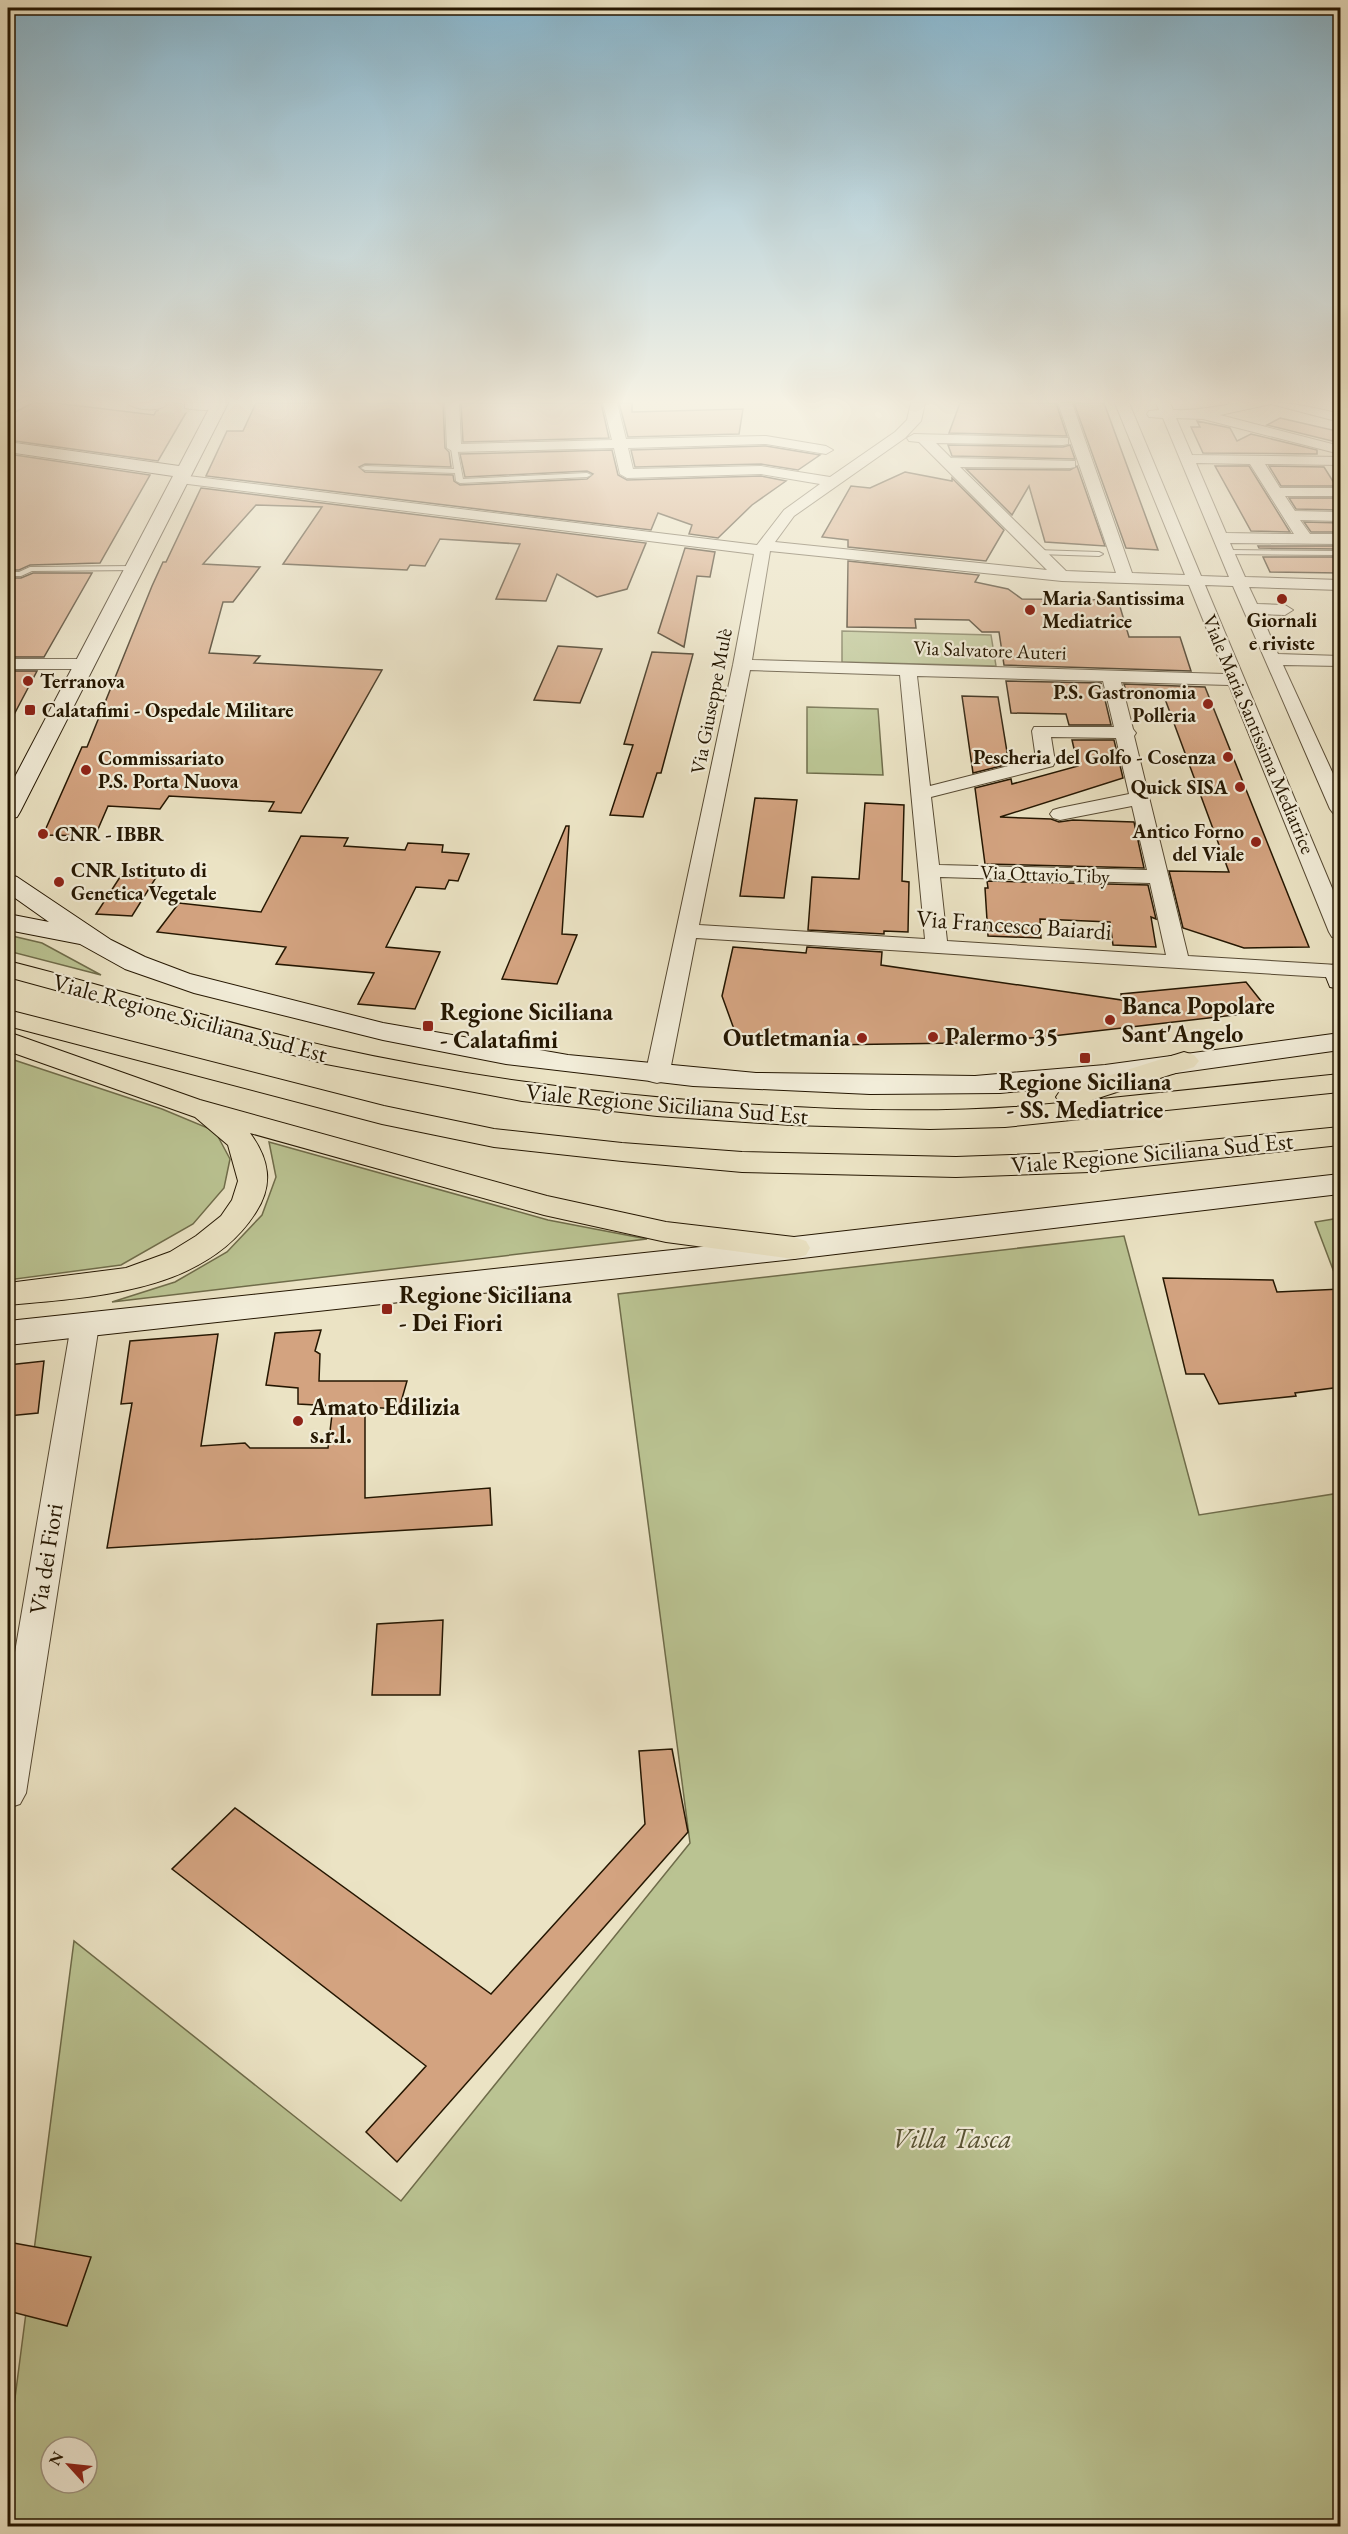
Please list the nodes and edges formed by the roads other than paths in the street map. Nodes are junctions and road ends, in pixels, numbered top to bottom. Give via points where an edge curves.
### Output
1 (158, 521) edge
2 (588, 521) edge
3 (783, 521) edge
4 (1006, 521) edge
5 (1106, 521) edge
6 (1170, 521) edge
7 (1215, 521) edge
8 (1294, 521) edge
9 (1092, 533) dead end
10 (1305, 539) junction
11 (1341, 539) edge
12 (1225, 545) junction
13 (764, 546) junction
14 (1038, 552) junction
15 (1099, 554) junction
16 (1341, 554) edge
17 (134, 568) junction
18 (8, 574) edge
19 (1062, 576) junction
20 (1107, 579) junction
21 (1126, 579) junction
22 (1195, 581) junction
23 (1241, 583) junction
24 (1341, 585) edge
25 (1252, 609) junction
26 (1284, 610) dead end
27 (1272, 659) junction
28 (1341, 661) edge
29 (84, 663) junction
30 (8, 664) edge
31 (742, 665) junction
32 (908, 670) junction
33 (1112, 676) junction
34 (1236, 680) junction
35 (1127, 733) junction
36 (921, 794) junction
37 (1141, 798) junction
38 (1341, 809) edge
39 (8, 812) edge
40 (1060, 814) dead end
41 (930, 871) junction
42 (1160, 878) junction
43 (8, 882) edge
44 (8, 922) edge
45 (687, 931) junction
46 (1341, 932) edge
47 (89, 938) junction
48 (937, 947) junction
49 (1179, 963) junction
50 (8, 969) edge
51 (1340, 974) edge
52 (8, 1018) edge
53 (8, 1041) edge
54 (1341, 1042) edge
55 (1184, 1061) junction
56 (657, 1076) junction
57 (1341, 1083) edge
58 (189, 1106) junction
59 (1005, 1118) junction
60 (1341, 1136) edge
61 (1341, 1184) edge
62 (794, 1248) junction
63 (8, 1294) edge
64 (85, 1325) junction
65 (8, 1333) edge
66 (8, 1793) edge

1 - 17 street
2 - 13 street
3 - 13 street, Via Giuseppe Mulè
4 - 14 street
5 - 21 street
6 - 22 street, Viale Maria Santissima Mediatrice
7 - 12 street, Viale Maria Santissima Mediatrice
8 - 10 street
9 - 15 street
10 - 11 street
10 - 12 street
12 - 16 lane
12 - 23 street, Viale Maria Santissima Mediatrice
13 - 19 street
13 - 31 street, Via Giuseppe Mulè
14 - 15 lane
14 - 19 street
15 - 20 street
17 - 18 lane via 30,569
17 - 29 street
19 - 20 street
20 - 21 street
21 - 22 street
22 - 23 street
22 - 34 street, Viale Maria Santissima Mediatrice
23 - 24 street
23 - 25 street, Viale Maria Santissima Mediatrice
25 - 26 street
25 - 27 street, Viale Maria Santissima Mediatrice
27 - 28 street
27 - 38 street, Viale Maria Santissima Mediatrice
29 - 30 street
29 - 39 street
31 - 32 street, Via Salvatore Auteri
31 - 45 street, Via Giuseppe Mulè
32 - 33 street, Via Salvatore Auteri
32 - 36 street
33 - 34 street, Via Salvatore Auteri
33 - 35 street
34 - 46 street, Viale Maria Santissima Mediatrice
35 - 36 street via 1041,731 1046,762
35 - 37 street
36 - 41 street
37 - 40 street
37 - 42 street
41 - 42 street, Via Ottavio Tiby
41 - 48 street
42 - 49 street
43 - 47 street, Viale Regione Siciliana Sud Est
44 - 47 street, Viale Regione Siciliana Sud Est
45 - 48 street, Via Francesco Baiardi
45 - 56 street, Via Giuseppe Mulè
47 - 56 street, Viale Regione Siciliana Sud Est via 132,962 170,975 396,1036 516,1059
48 - 49 street, Via Francesco Baiardi
49 - 51 street, Via Francesco Baiardi
50 - 59 main road, Viale Regione Siciliana Sud Est via 326,1055 522,1092 791,1116
52 - 60 main road, Viale Regione Siciliana Sud Est via 382,1115 494,1138 622,1152 742,1162 956,1167 1089,1162
53 - 58 main road
54 - 55 street, Viale Regione Siciliana Sud Est
55 - 56 street, Viale Regione Siciliana Sud Est via 1023,1082 878,1086
55 - 59 main road
57 - 59 main road, Viale Regione Siciliana Sud Est
58 - 62 main road via 544,1205 666,1233
58 - 63 main road via 228,1126 249,1151 254,1181 241,1214 210,1244 166,1269 112,1284
61 - 62 street, Viale Regione Siciliana Sud Est
62 - 64 street, Viale Regione Siciliana Sud Est
64 - 65 street, Viale Regione Siciliana Sud Est
64 - 66 street, Via dei Fiori

